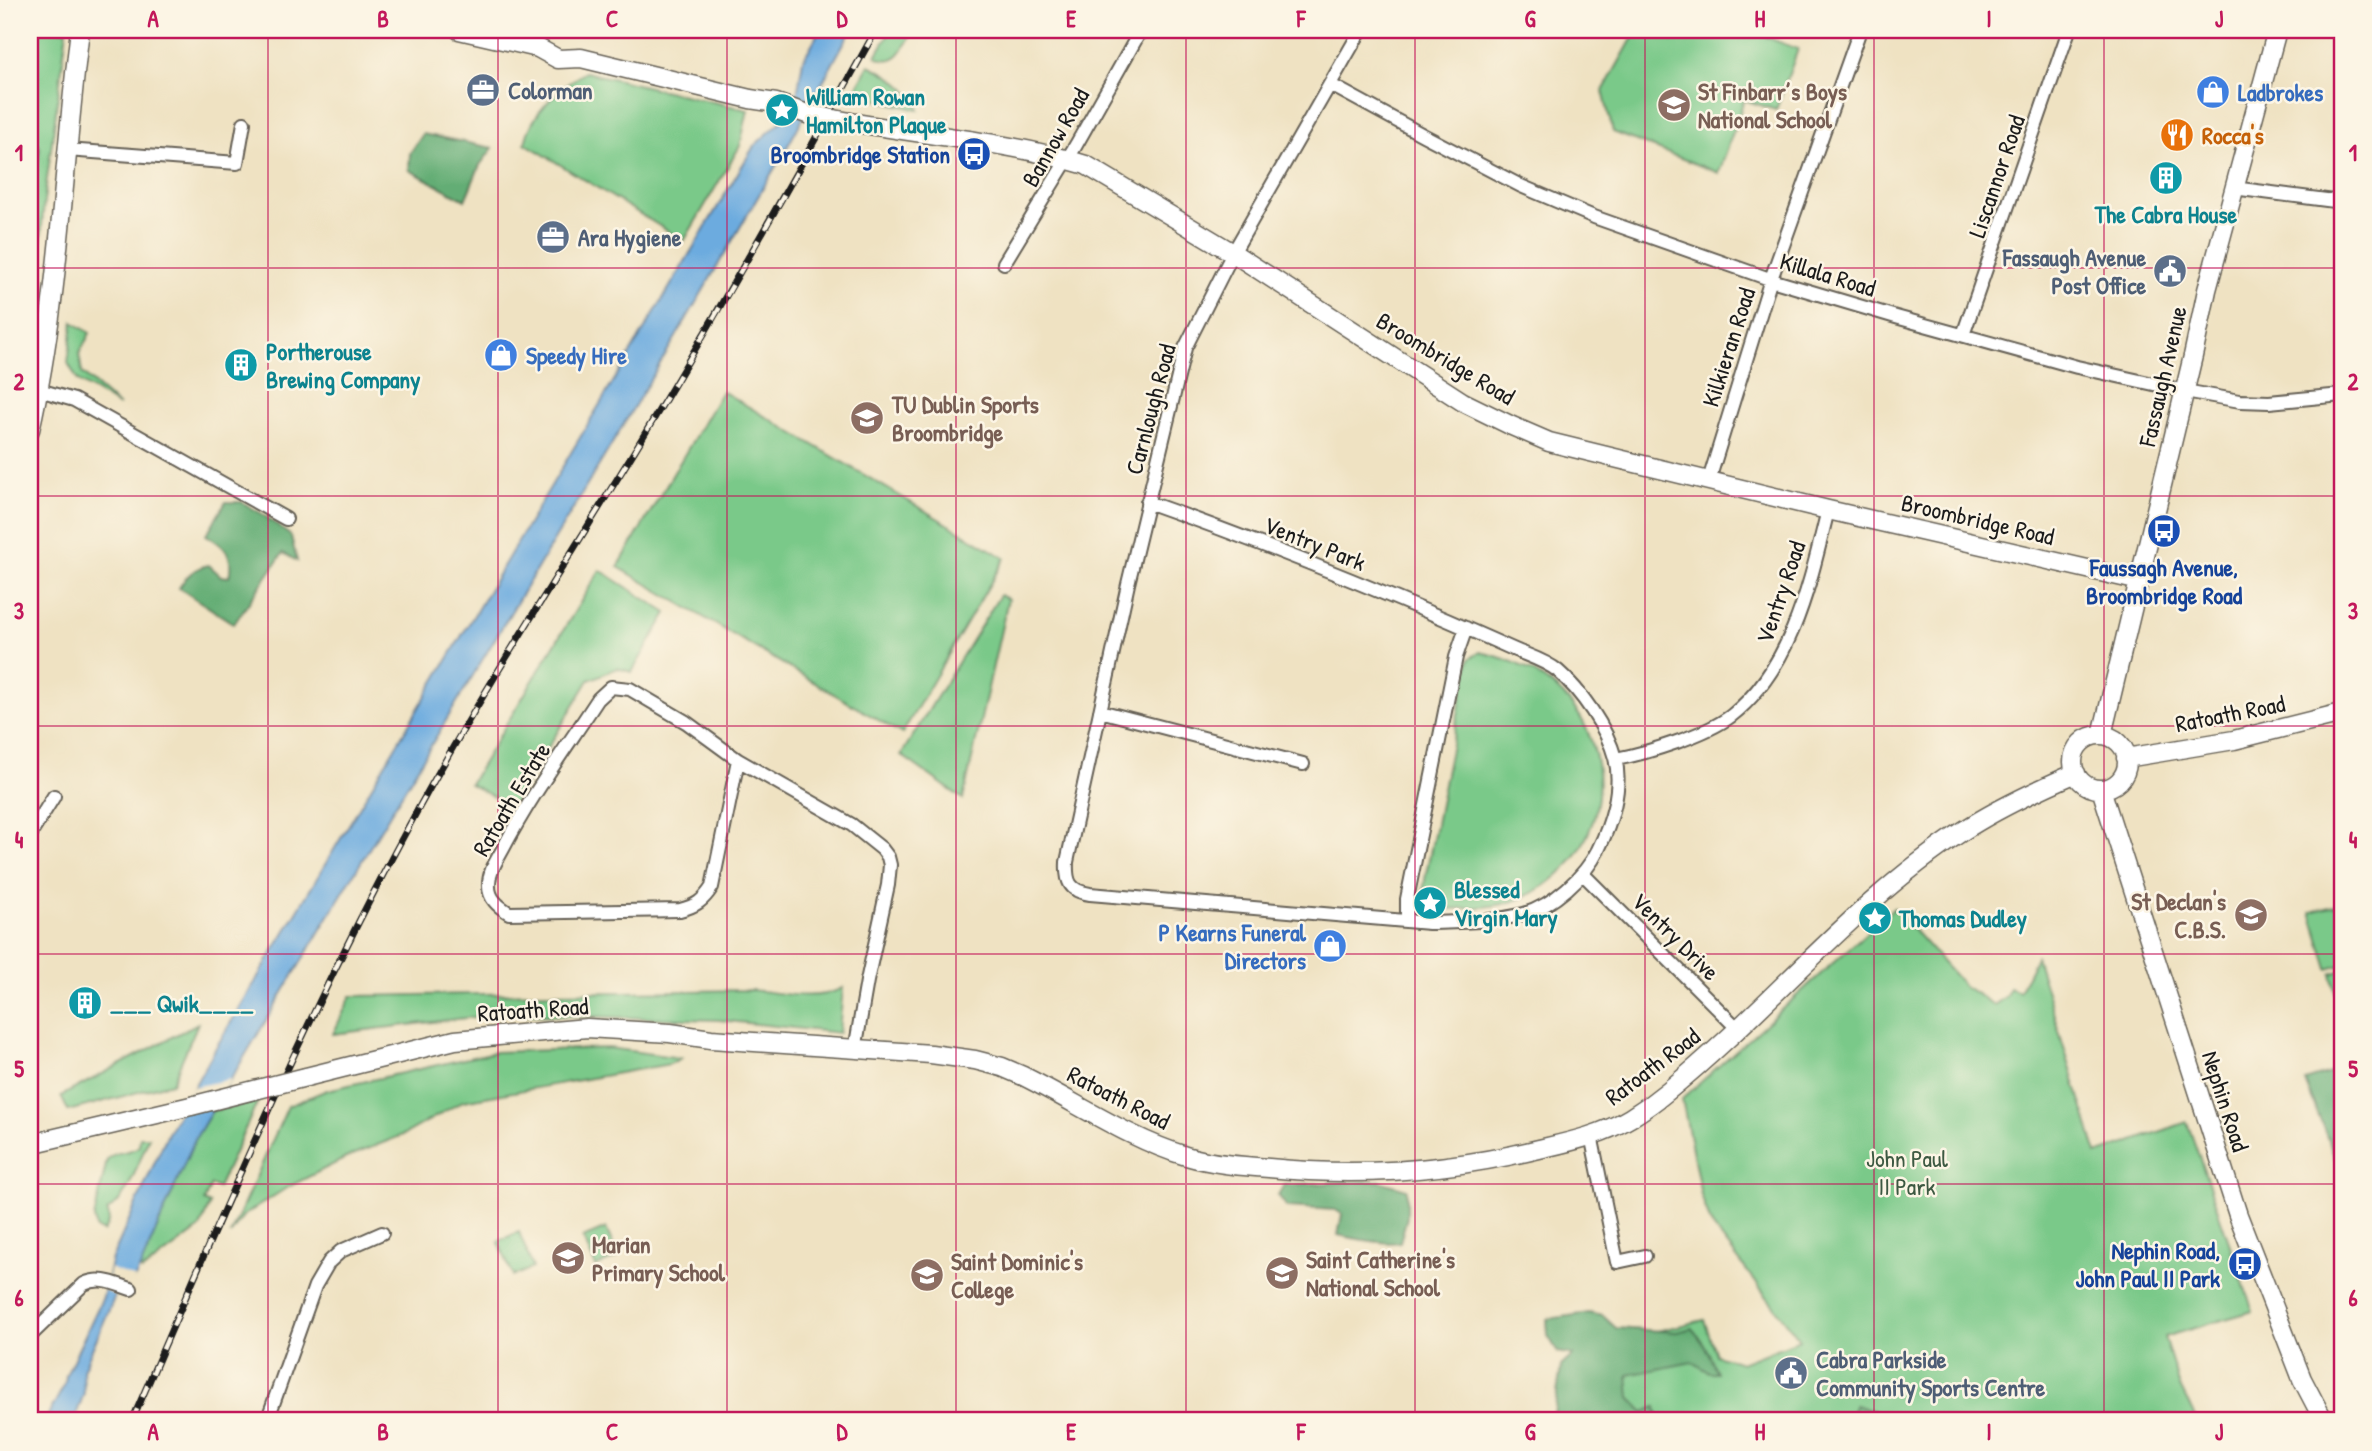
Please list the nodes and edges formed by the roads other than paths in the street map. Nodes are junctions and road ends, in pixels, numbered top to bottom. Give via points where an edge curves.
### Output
1 (80, 30) edge
2 (459, 30) edge
3 (1141, 30) edge
4 (1361, 30) edge
5 (1860, 30) edge
6 (2069, 30) edge
7 (2277, 30) edge
8 (1331, 85) junction
9 (244, 123) dead end
10 (66, 150) junction
11 (1067, 159) junction
12 (2233, 188) junction
13 (2342, 202) edge
14 (1233, 253) junction
15 (1004, 263) dead end
16 (1771, 279) junction
17 (1963, 335) junction
18 (39, 390) junction
19 (2185, 391) junction
20 (2342, 396) edge
21 (30, 429) edge
22 (1709, 480) junction
23 (1147, 502) junction
24 (1828, 510) junction
25 (286, 519) dead end
26 (2140, 581) junction
27 (1466, 628) junction
28 (1100, 711) junction
29 (2342, 713) edge
30 (2102, 735) junction
31 (2126, 758) junction
32 (1616, 759) junction
33 (738, 760) junction
34 (1303, 764) dead end
35 (2076, 773) junction
36 (2101, 789) junction
37 (54, 796) dead end
38 (30, 835) edge
39 (1583, 874) junction
40 (1071, 887) joint
41 (1407, 921) junction
42 (1738, 1029) junction
43 (855, 1050) junction
44 (1591, 1135) junction
45 (30, 1144) edge
46 (383, 1233) dead end
47 (1645, 1256) dead end
48 (131, 1289) dead end
49 (30, 1336) edge
50 (267, 1421) edge
51 (2324, 1421) edge

1 - 10 street
2 - 11 street, Broombridge Road, bridge via 538,48 558,59 581,58 807,114
3 - 11 street, Bannow Road
4 - 8 street, Carnlough Road
5 - 16 street, Kilkieran Road
6 - 17 street, Liscannor Road
7 - 12 street, Fassaugh Avenue
8 - 14 street, Carnlough Road
8 - 16 street, Killala Road via 1521,186 1594,217
9 - 10 street via 237,163
10 - 18 street via 52,311
11 - 14 street, Broombridge Road via 1105,175
11 - 15 street, Bannow Road
12 - 13 street
12 - 19 street, Fassaugh Avenue
14 - 22 street, Broombridge Road via 1463,402 1512,426 1549,442
14 - 23 street, Carnlough Road via 1185,348
16 - 17 street, Killala Road
16 - 22 street, Kilkieran Road
17 - 19 street, Killala Road
18 - 21 street
18 - 25 street via 74,400
19 - 20 street, Killala Road via 2269,402
19 - 26 street, Fassaugh Avenue
22 - 24 street, Broombridge Road
23 - 27 street, Ventry Park
23 - 28 street, Carnlough Road
24 - 26 street, Broombridge Road
24 - 32 street, Ventry Road via 1783,653 1751,696 1730,717 1702,731
26 - 30 street, Fassaugh Avenue
27 - 32 street, Ventry Park via 1555,669 1597,718
27 - 41 street via 1456,657
28 - 34 street
28 - 40 street, Carnlough Road via 1067,862 1066,878
29 - 31 street, Ratoath Road via 2235,740
30 - 31 street via 2119,743
30 - 35 street via 2078,747 2073,760
31 - 36 street via 2123,776
32 - 39 street, Ventry Park via 1612,817
33 - 33 street, Ratoath Estate via 630,689 611,687 598,699 512,831 490,874 491,897 509,913 695,906 712,887
33 - 43 street, Ratoath Estate via 852,825 888,857 888,885
35 - 36 street via 2084,784
35 - 42 street, Ratoath Road via 1998,810 1924,859
36 - 51 street, Nephin Road via 2238,1215 2302,1379
37 - 38 street
39 - 41 street, Ventry Park via 1525,914 1462,922
39 - 42 street, Ventry Drive
40 - 41 street, Ventry Park via 1103,896
42 - 44 street, Ratoath Road via 1668,1091 1629,1119
43 - 44 street, Ratoath Road via 931,1054 1002,1067 1167,1149 1233,1165 1383,1173 1514,1155
43 - 45 street, Ratoath Road, bridge via 587,1028 455,1040
44 - 47 street via 1617,1262
46 - 50 street via 341,1251 329,1262 315,1286
48 - 49 street via 101,1279 84,1284

